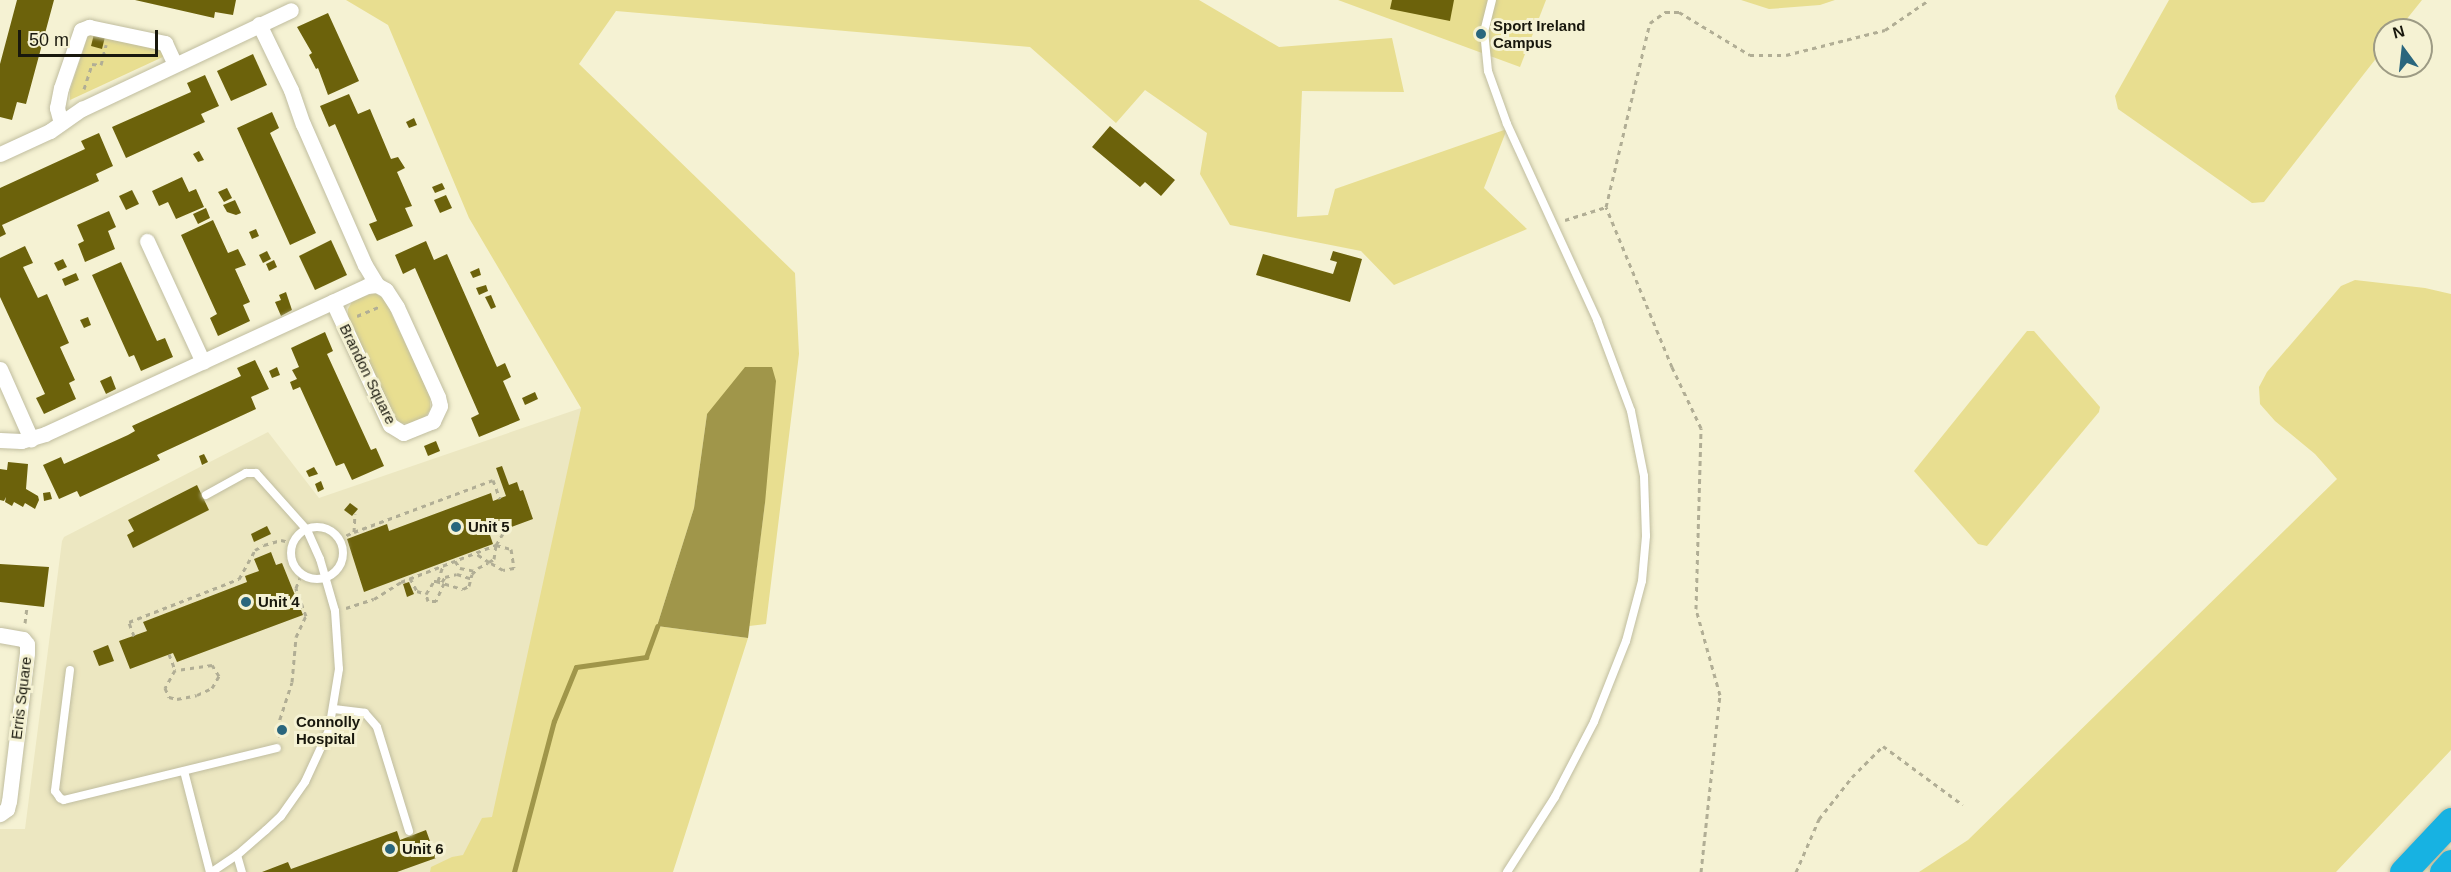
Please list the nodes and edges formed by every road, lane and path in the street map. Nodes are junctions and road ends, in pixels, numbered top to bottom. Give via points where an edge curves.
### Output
1 (1492, 0) edge
2 (1929, 0) edge
3 (291, 10) dead end
4 (259, 24) junction
5 (107, 39) dead end
6 (175, 64) junction
7 (83, 91) dead end
8 (61, 123) junction
9 (0, 154) edge
10 (1606, 207) junction
11 (1554, 223) junction
12 (147, 241) dead end
13 (377, 285) junction
14 (393, 300) junction
15 (333, 302) junction
16 (343, 323) junction
17 (203, 362) junction
18 (0, 369) edge
19 (31, 439) junction
20 (0, 440) edge
21 (206, 495) dead end
22 (500, 498) dead end
23 (356, 514) dead end
24 (307, 530) junction
25 (504, 530) dead end
26 (354, 532) junction
27 (338, 539) junction
28 (294, 543) junction
29 (496, 545) junction
30 (475, 553) junction
31 (455, 561) junction
32 (489, 562) junction
33 (443, 566) junction
34 (475, 571) junction
35 (301, 574) junction
36 (326, 578) junction
37 (410, 578) junction
38 (472, 579) junction
39 (441, 582) junction
40 (426, 594) junction
41 (335, 611) junction
42 (0, 635) edge
43 (134, 636) dead end
44 (169, 654) dead end
45 (70, 670) dead end
46 (175, 670) junction
47 (334, 709) junction
48 (276, 748) joint
49 (184, 771) junction
50 (1963, 805) dead end
51 (0, 814) edge
52 (2451, 821) edge
53 (409, 831) dead end
54 (237, 855) junction
55 (2451, 864) edge
56 (211, 872) edge
57 (243, 872) edge
58 (1507, 872) edge
59 (1701, 872) edge
60 (1796, 872) edge
61 (2403, 872) edge
62 (2444, 872) edge

1 - 11 lane via 1484,31 1488,71
2 - 10 path via 1885,30 1786,55 1750,55 1679,12 1665,12 1650,23
3 - 4 street
4 - 6 street
4 - 13 street, Brandon Square
5 - 7 path via 100,65 92,63
6 - 8 street
6 - 8 street via 165,43 89,27 81,30 61,88 57,108
8 - 9 street
10 - 11 path
10 - 59 path via 1701,428 1696,609 1720,695
11 - 58 lane via 1597,320 1631,411 1644,476 1646,536 1642,581 1626,641 1594,722 1555,797
12 - 17 street
13 - 14 street, Brandon Square
13 - 15 street
14 - 16 path
14 - 16 street, Brandon Square via 438,397 440,406 433,421 409,432 396,432 390,426
15 - 16 street, Brandon Square
15 - 17 street
17 - 19 street
18 - 19 street
19 - 20 street
21 - 24 lane via 246,473 256,473
22 - 26 path via 493,480
23 - 26 path
24 - 27 lane via 323,528
24 - 28 lane
24 - 36 lane
25 - 29 path
26 - 27 path
27 - 36 lane via 342,560 339,568
28 - 35 lane via 292,559
28 - 43 path via 281,540 255,550 239,579 129,622
29 - 30 path
29 - 32 path via 494,559
29 - 32 path via 511,549 514,568 503,570
30 - 31 path
30 - 32 path
31 - 33 path
31 - 34 path via 460,568
32 - 34 path
33 - 37 path
33 - 39 path
34 - 38 path
35 - 36 lane
35 - 48 path via 296,588 306,616 296,637 291,690 277,728 281,743 274,745
36 - 41 lane
37 - 40 path via 417,591
37 - 41 path via 360,605
38 - 39 path via 458,574
38 - 39 path via 463,589
39 - 40 path via 432,583
39 - 40 path via 436,601 428,602
41 - 47 lane via 339,669
42 - 51 street, Erris Square via 23,639 27,644 9,801
44 - 46 path
45 - 49 lane via 55,791 60,798
46 - 46 path via 165,688 166,695 177,699 212,688 219,676 212,665
47 - 53 lane via 365,713 377,727
47 - 54 lane via 324,747 294,799
48 - 49 lane
49 - 56 lane
50 - 60 path via 1883,746 1819,819
52 - 61 highway
54 - 56 lane
54 - 57 lane
55 - 62 highway

